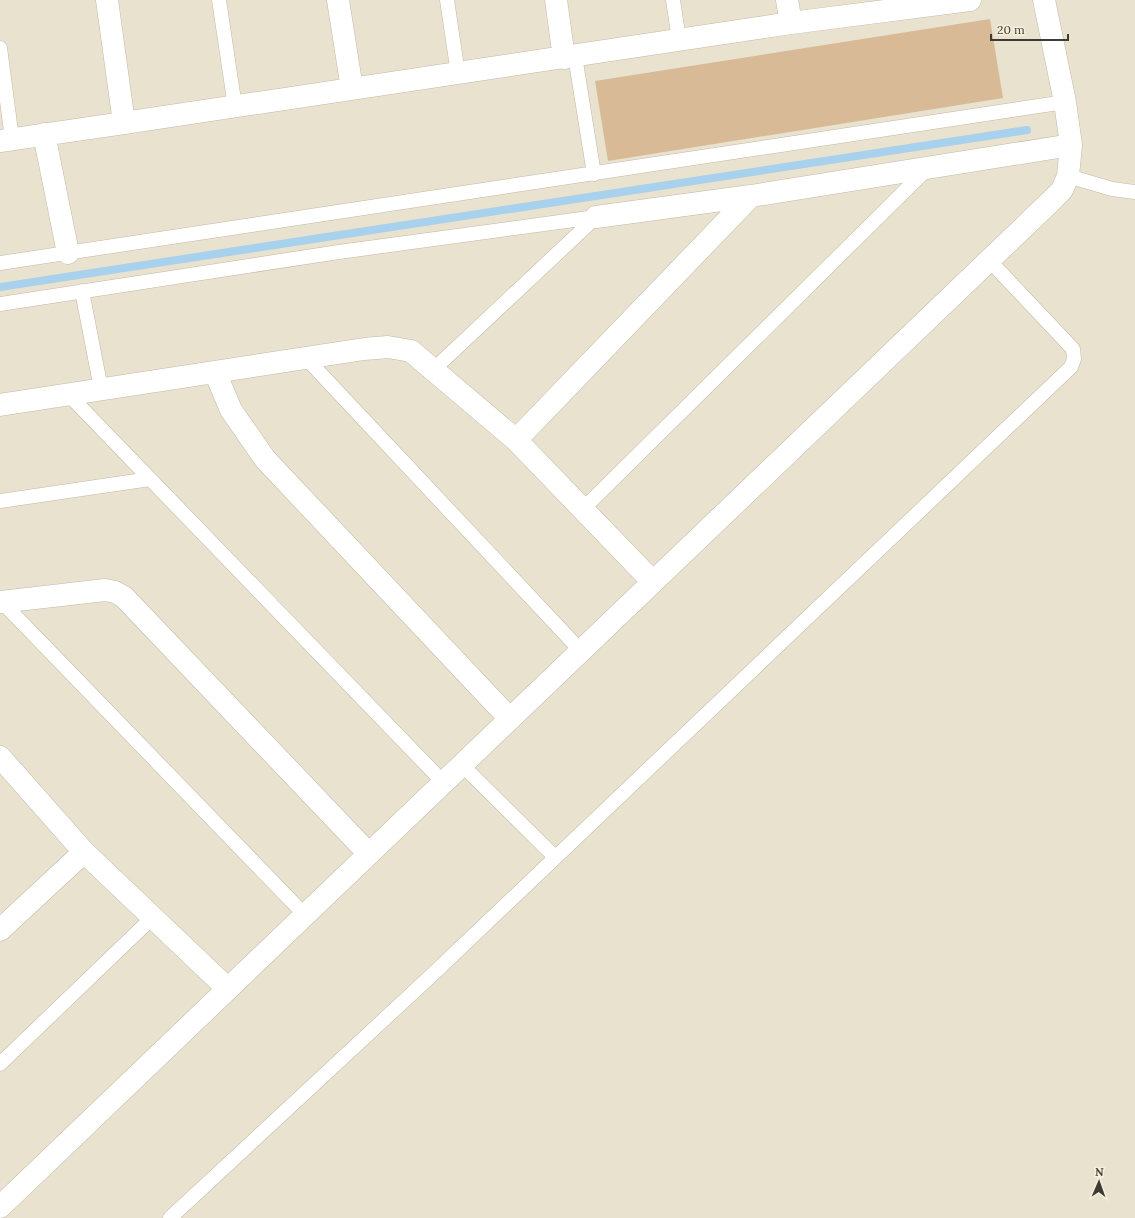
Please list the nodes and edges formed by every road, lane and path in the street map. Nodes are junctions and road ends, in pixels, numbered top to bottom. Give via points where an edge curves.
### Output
1 (107, 0) edge
2 (219, 0) edge
3 (338, 0) edge
4 (447, 0) edge
5 (556, 0) edge
6 (673, 0) edge
7 (788, 0) edge
8 (970, 0) edge
9 (1044, 0) edge
10 (895, 5) edge
11 (791, 24) junction
12 (679, 40) junction
13 (0, 48) edge
14 (570, 57) junction
15 (458, 74) junction
16 (352, 90) junction
17 (1065, 102) junction
18 (235, 107) junction
19 (124, 123) junction
20 (44, 134) junction
21 (6, 140) edge
22 (1071, 145) junction
23 (929, 167) junction
24 (594, 174) junction
25 (1068, 176) junction
26 (1135, 192) edge
27 (751, 196) junction
28 (596, 217) junction
29 (68, 253) junction
30 (989, 260) junction
31 (0, 263) edge
32 (82, 291) junction
33 (0, 304) edge
34 (306, 358) junction
35 (433, 370) junction
36 (215, 372) junction
37 (101, 389) junction
38 (68, 394) junction
39 (0, 404) edge
40 (516, 440) junction
41 (150, 479) junction
42 (0, 501) edge
43 (583, 509) junction
44 (653, 582) junction
45 (1, 602) edge
46 (581, 651) junction
47 (510, 719) junction
48 (0, 757) edge
49 (462, 765) junction
50 (444, 783) junction
51 (84, 852) junction
52 (369, 854) junction
53 (555, 857) junction
54 (305, 915) junction
55 (153, 917) junction
56 (0, 930) edge
57 (228, 988) junction
58 (0, 1064) edge
59 (0, 1207) edge
60 (170, 1218) edge

1 - 19 street
2 - 18 lane
3 - 16 street
4 - 15 lane
5 - 14 street
6 - 12 lane
7 - 11 street
8 - 10 street
9 - 17 street
10 - 11 street
11 - 12 street
12 - 14 street
13 - 21 lane
14 - 15 street
14 - 24 lane
15 - 16 street
16 - 18 street
17 - 22 street
17 - 24 lane
18 - 19 street
19 - 20 street
20 - 21 street
20 - 29 street
22 - 23 street
22 - 25 street
23 - 27 street
23 - 43 lane
24 - 29 lane
25 - 26 lane via 1112,189
25 - 30 street via 1062,190
27 - 28 street
27 - 40 street
28 - 32 lane
28 - 35 lane
29 - 31 lane
30 - 44 street
30 - 53 lane via 1073,349 1074,360 1071,368
32 - 33 lane
32 - 37 lane
34 - 35 street via 388,347 411,351
34 - 36 street
34 - 46 lane
35 - 40 street
36 - 37 street
36 - 47 street via 232,410 265,459
37 - 38 street
38 - 39 street
38 - 41 lane
40 - 43 street
41 - 42 lane
41 - 50 lane
43 - 44 street
44 - 46 street
45 - 52 street via 105,590 115,592 124,598
45 - 54 lane
46 - 47 street
47 - 49 street
48 - 51 street
49 - 50 street
49 - 53 lane
50 - 52 street
51 - 55 street
51 - 56 street
52 - 54 street
53 - 60 lane via 428,979
54 - 57 street
55 - 57 street
55 - 58 lane
57 - 59 street

